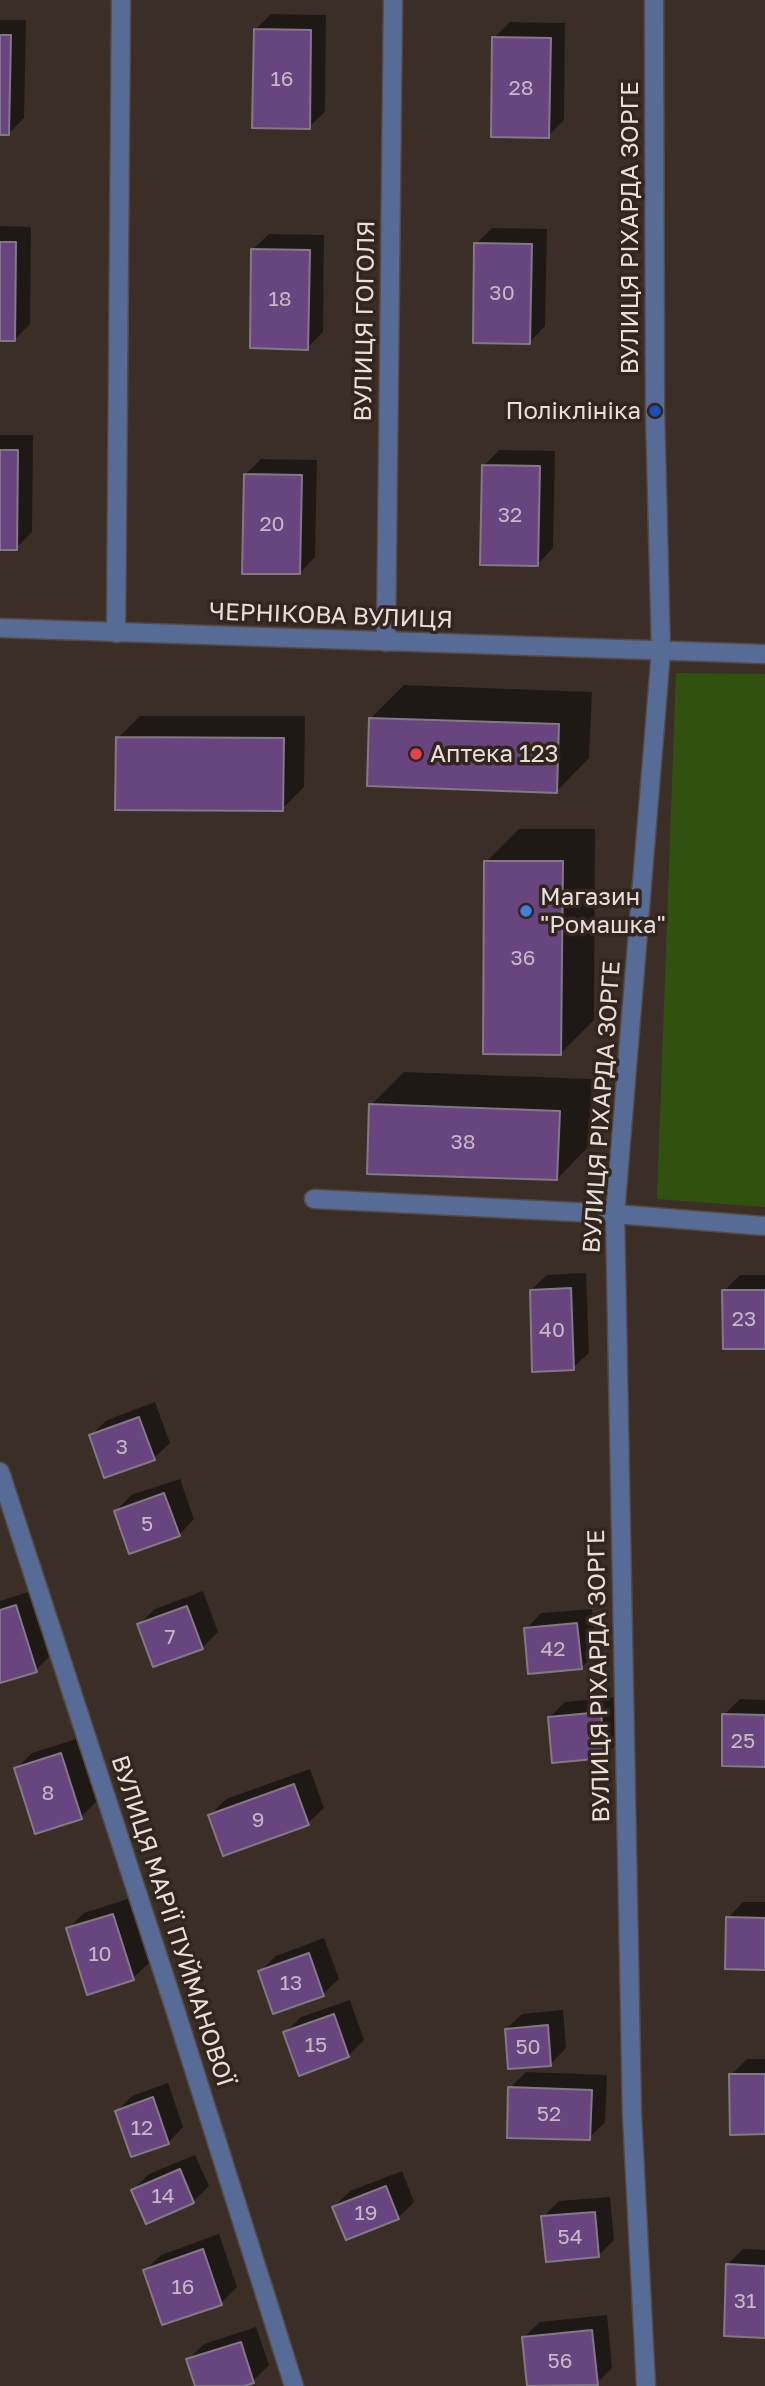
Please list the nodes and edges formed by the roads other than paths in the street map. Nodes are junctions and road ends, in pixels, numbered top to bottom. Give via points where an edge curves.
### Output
1 (121, 0) edge
2 (393, 0) edge
3 (654, 0) edge
4 (0, 628) edge
5 (116, 633) junction
6 (386, 642) junction
7 (661, 651) junction
8 (765, 654) edge
9 (314, 1199) dead end
10 (615, 1214) junction
11 (765, 1226) edge
12 (0, 1472) edge
13 (294, 2386) edge
14 (646, 2386) edge

1 - 5 street
2 - 6 street, ВУЛИЦЯ ГОГОЛЯ
3 - 7 street, ВУЛИЦЯ РІХАРДА ЗОРГЕ
4 - 5 street, ЧЕРНІКОВА ВУЛИЦЯ
5 - 6 street, ЧЕРНІКОВА ВУЛИЦЯ
6 - 7 street, ЧЕРНІКОВА ВУЛИЦЯ
7 - 8 street, ЧЕРНІКОВА ВУЛИЦЯ
7 - 10 street, ВУЛИЦЯ РІХАРДА ЗОРГЕ
9 - 10 street
10 - 11 street
10 - 14 street, ВУЛИЦЯ РІХАРДА ЗОРГЕ via 632,2115
12 - 13 street, ВУЛИЦЯ МАРІЇ ПУЙМАНОВОЇ

